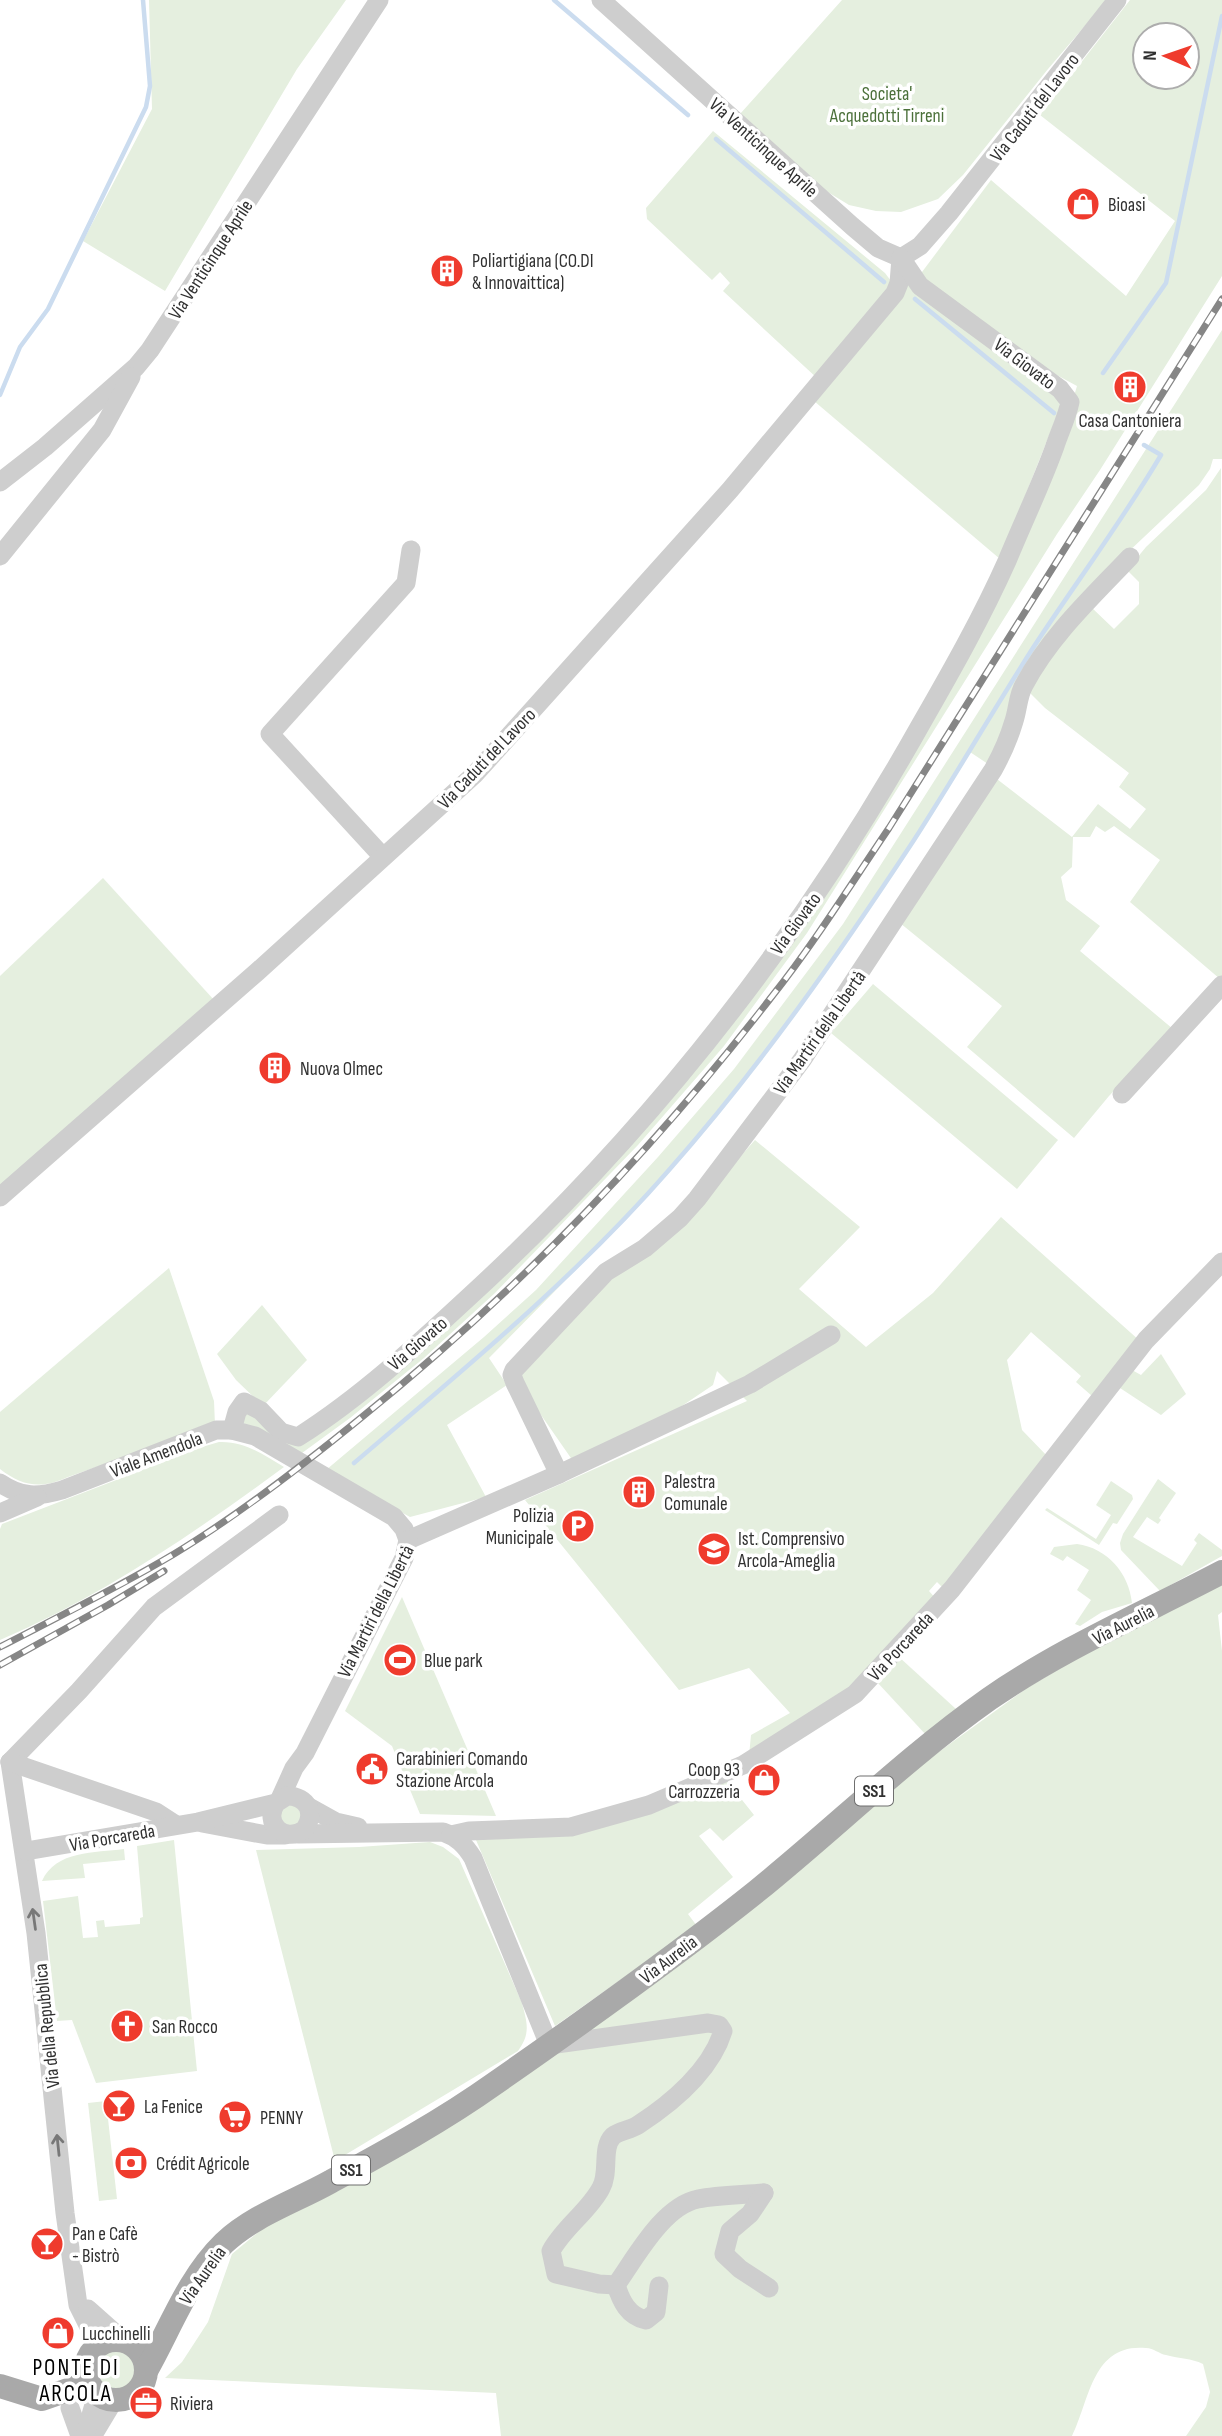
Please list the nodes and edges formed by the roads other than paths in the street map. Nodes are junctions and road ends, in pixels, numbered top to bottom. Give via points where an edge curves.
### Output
1 (379, 0) edge
2 (601, 0) edge
3 (1117, 0) edge
4 (901, 258) junction
5 (136, 367) junction
6 (0, 482) edge
7 (411, 550) dead end
8 (0, 556) edge
9 (1130, 557) dead end
10 (383, 857) junction
11 (1222, 985) edge
12 (1122, 1094) dead end
13 (0, 1197) edge
14 (1222, 1262) edge
15 (831, 1335) dead end
16 (232, 1430) junction
17 (559, 1474) junction
18 (0, 1483) edge
19 (37, 1497) junction
20 (0, 1513) edge
21 (279, 1515) dead end
22 (408, 1540) junction
23 (1222, 1572) edge
24 (305, 1753) junction
25 (8, 1774) edge
26 (278, 1801) junction
27 (306, 1803) junction
28 (198, 1822) junction
29 (176, 1825) junction
30 (383, 1833) junction
31 (291, 1835) junction
32 (451, 1835) junction
33 (26, 1851) junction
34 (549, 2045) junction
35 (616, 2285) junction
36 (659, 2286) dead end
37 (769, 2288) dead end
38 (76, 2291) junction
39 (175, 2315) junction
40 (128, 2342) junction
41 (98, 2345) junction
42 (146, 2371) junction
43 (0, 2386) edge
44 (100, 2393) junction
45 (42, 2399) junction
46 (70, 2408) junction
47 (80, 2436) edge
48 (85, 2436) edge
49 (93, 2436) edge

1 - 5 street, Via Venticinque Aprile
2 - 4 street, Via Venticinque Aprile via 852,226 878,248
3 - 4 street, Via Caduti del Lavoro via 948,213 920,246
4 - 10 street, Via Caduti del Lavoro via 895,292 730,490 475,774
4 - 16 street, Via Giovato via 920,286 1060,389 1070,402 1041,485 988,603 882,794 801,918 712,1034 630,1133 534,1237 329,1418 298,1437 281,1432 261,1411 244,1402
5 - 6 street, Via Venticinque Aprile
5 - 8 street via 102,430
7 - 10 street via 407,583 270,734
9 - 17 street, Via Martiri della Libertà via 1040,656 1022,688 1012,729 993,770 766,1109 680,1218 645,1248 606,1272 514,1370 515,1383
10 - 13 street, Via Caduti del Lavoro
11 - 12 street
14 - 32 street, Via Porcareda via 1146,1340 952,1589 855,1694 743,1765 649,1805 571,1827
15 - 17 street, Via Martiri della Libertà via 750,1384
16 - 19 street, Viale Amendola via 216,1430
16 - 22 street via 255,1436 394,1517
17 - 22 street, Via Martiri della Libertà
18 - 19 street
19 - 20 street
21 - 25 street via 154,1607
22 - 24 street, Via Martiri della Libertà via 404,1558
23 - 34 main road, Via Aurelia / SS1 via 1045,1664 990,1699 759,1889
24 - 26 street, Via Martiri della Libertà
24 - 27 street
25 - 29 street via 156,1812
25 - 33 street, Via della Repubblica
26 - 27 street via 295,1796
26 - 28 street
26 - 31 street via 271,1815 274,1827
27 - 30 street via 336,1822
27 - 31 street via 309,1823
28 - 29 street, Via Porcareda
28 - 31 street
29 - 33 street, Via Porcareda
30 - 31 street
30 - 32 street, Via Porcareda
32 - 34 street via 473,1858
38 -> 33 street, Via della Repubblica
34 - 35 street via 708,2022 723,2031 710,2060 687,2084 662,2108 615,2135 608,2144 603,2186 551,2251 556,2274
34 - 39 main road, Via Aurelia / SS1 via 429,2125 258,2218 223,2244
35 - 36 street via 635,2317 646,2320 656,2312
35 - 37 street via 676,2208 696,2199 764,2193 750,2214 730,2231 724,2254
38 - 40 street, Via della Repubblica via 88,2311
38 - 41 street, Via della Repubblica
39 - 40 main road, SS1
39 - 42 main road, Via Aurelia / SS1
40 - 41 main road, SS1
40 - 42 main road via 142,2356
41 - 44 main road via 86,2373
42 - 44 main road, SS1 via 130,2397
43 - 45 main road
44 - 45 main road, SS1
44 - 46 main road, SS1
44 - 48 street
44 - 49 street
45 - 46 main road
46 - 47 street

